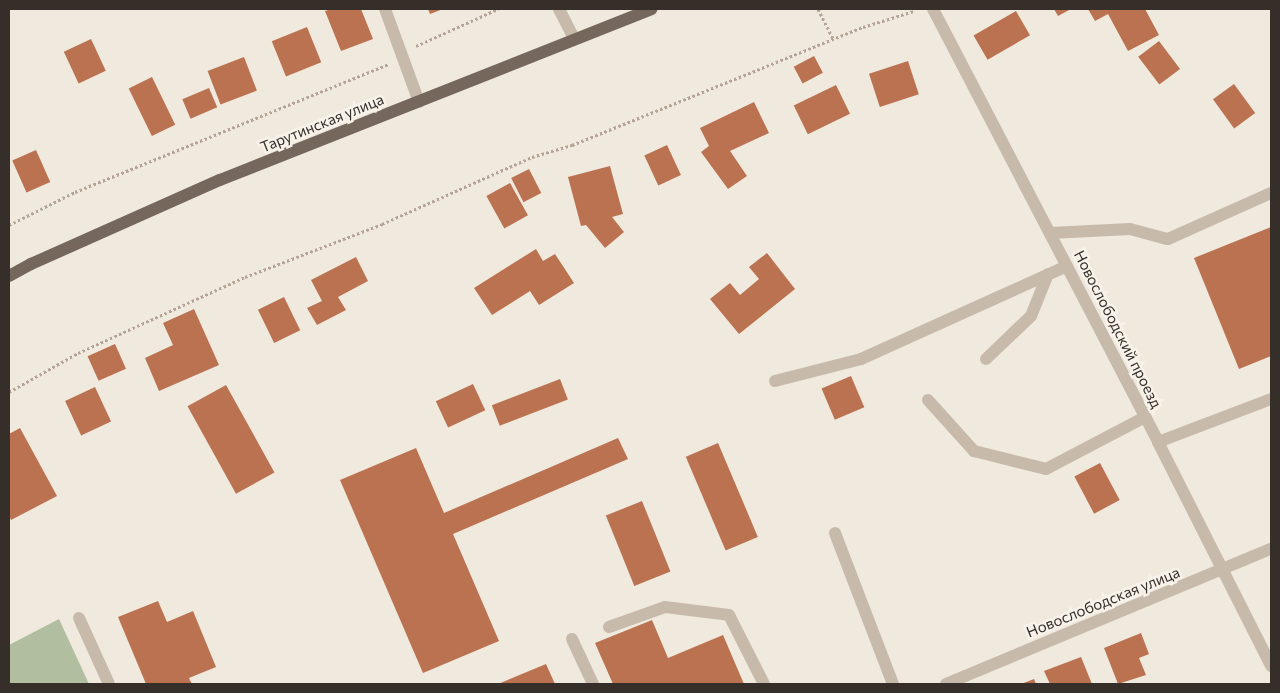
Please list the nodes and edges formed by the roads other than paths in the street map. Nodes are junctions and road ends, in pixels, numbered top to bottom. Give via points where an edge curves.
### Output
1 (385, 9) edge
2 (560, 9) edge
3 (651, 9) edge
4 (932, 9) edge
5 (574, 39) junction
6 (419, 102) junction
7 (1271, 193) edge
8 (1050, 233) junction
9 (1067, 266) junction
10 (1048, 274) junction
11 (9, 276) edge
12 (986, 359) dead end
13 (775, 381) dead end
14 (1271, 399) edge
15 (928, 400) dead end
16 (1145, 417) junction
17 (1158, 442) junction
18 (835, 533) dead end
19 (1271, 549) edge
20 (1223, 570) junction
21 (79, 618) dead end
22 (609, 626) dead end
23 (572, 639) dead end
24 (1271, 666) edge
25 (109, 684) edge
26 (593, 684) edge
27 (764, 684) edge
28 (893, 684) edge
29 (946, 684) edge

1 - 6 street
2 - 5 street
3 - 5 main road, Тарутинская улица
4 - 8 street, Новослободский проезд
5 - 6 main road, Тарутинская улица
6 - 11 main road, Тарутинская улица via 220,180
7 - 8 street via 1168,239 1130,230
8 - 9 street, Новослободский проезд
9 - 10 street
9 - 16 street, Новослободский проезд
10 - 12 street via 1031,316
10 - 13 street via 861,359
14 - 17 street
15 - 16 street via 974,451 1046,469
16 - 17 street, Новослободский проезд
17 - 20 street, Новослободский проезд
18 - 28 street
19 - 20 street, Новослободская улица
20 - 24 street, Новослободский проезд
20 - 29 street, Новослободская улица
21 - 25 street
22 - 27 street via 665,607 729,615
23 - 26 street

